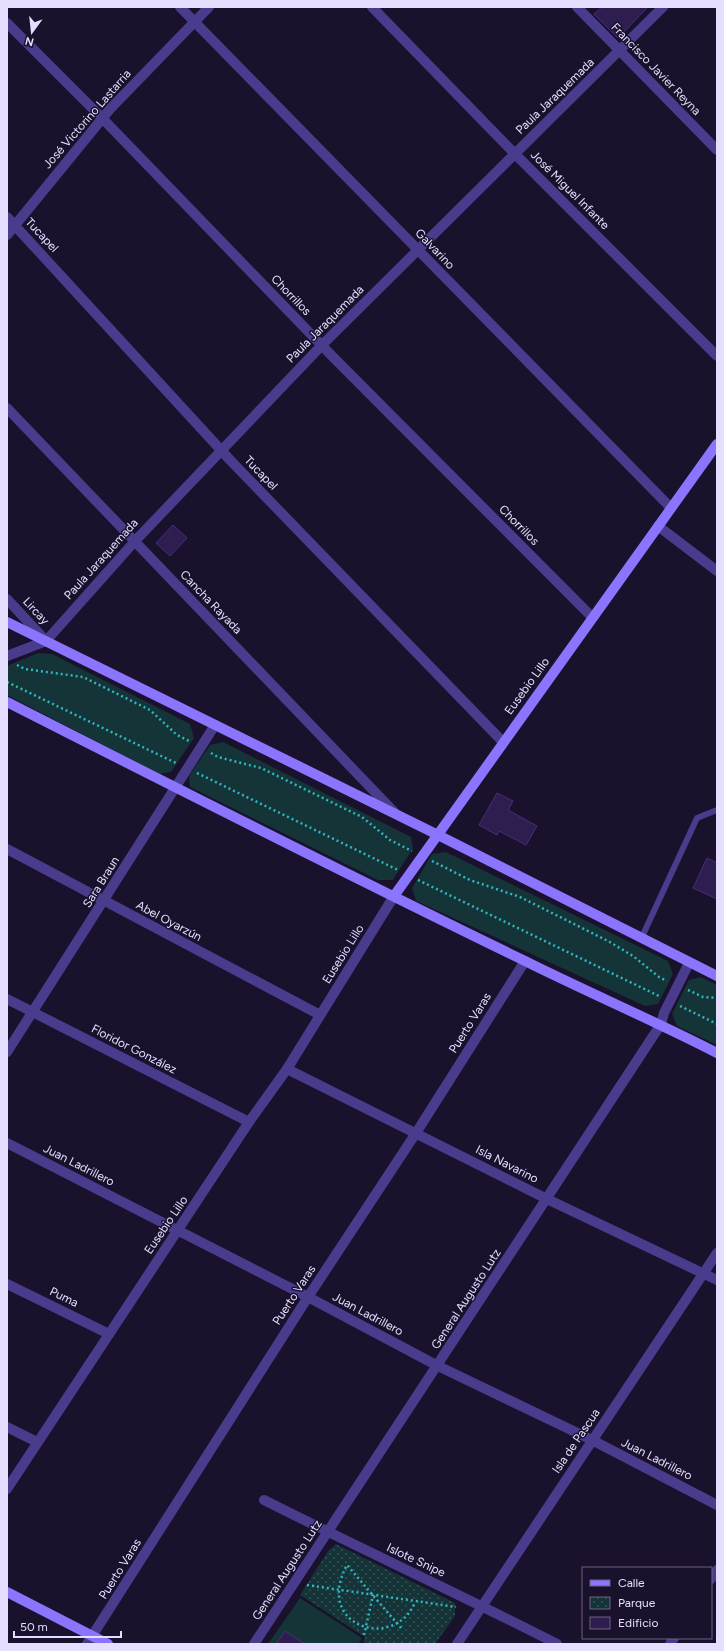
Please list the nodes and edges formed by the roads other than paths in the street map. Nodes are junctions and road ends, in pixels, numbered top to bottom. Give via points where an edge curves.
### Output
1 (180, 7) edge
2 (209, 7) edge
3 (372, 7) edge
4 (577, 7) edge
5 (663, 7) edge
6 (195, 22) junction
7 (7, 23) edge
8 (620, 51) junction
9 (102, 118) junction
10 (717, 150) edge
11 (514, 153) junction
12 (7, 217) edge
13 (15, 225) junction
14 (7, 235) edge
15 (418, 251) junction
16 (322, 346) junction
17 (717, 356) edge
18 (7, 408) edge
19 (717, 444) edge
20 (221, 450) junction
21 (671, 508) junction
22 (658, 526) junction
23 (134, 541) junction
24 (717, 571) edge
25 (7, 599) edge
26 (592, 618) junction
27 (7, 622) edge
28 (46, 641) junction
29 (10, 660) edge
30 (7, 702) edge
31 (215, 725) junction
32 (503, 742) junction
33 (175, 788) junction
34 (717, 810) edge
35 (396, 814) junction
36 (438, 835) junction
37 (7, 849) edge
38 (394, 896) junction
39 (104, 901) junction
40 (641, 939) junction
41 (525, 961) junction
42 (689, 963) junction
43 (717, 976) edge
44 (7, 999) edge
45 (33, 1012) junction
46 (320, 1016) junction
47 (661, 1024) junction
48 (7, 1052) edge
49 (717, 1053) edge
50 (287, 1068) junction
51 (249, 1122) junction
52 (416, 1133) junction
53 (7, 1143) edge
54 (547, 1199) junction
55 (178, 1230) junction
56 (717, 1253) edge
57 (703, 1273) junction
58 (717, 1280) edge
59 (7, 1284) edge
60 (308, 1297) junction
61 (109, 1334) junction
62 (438, 1366) junction
63 (7, 1427) edge
64 (592, 1440) junction
65 (37, 1442) junction
66 (7, 1489) edge
67 (264, 1500) dead end
68 (717, 1505) edge
69 (327, 1532) junction
70 (7, 1592) edge
71 (482, 1606) junction
72 (90, 1640) edge
73 (108, 1644) edge
74 (254, 1644) edge
75 (457, 1644) edge
76 (557, 1644) edge

1 - 6 street, Galvarino
2 - 6 street, José Victorino Lastarria
3 - 11 street, José Miguel Infante
4 - 8 street, Francisco Javier Reyna
5 - 8 street, Paula Jaraquemada
6 - 9 street, José Victorino Lastarria
6 - 15 street, Galvarino
7 - 9 street, Chorrillos
8 - 10 street, Francisco Javier Reyna
8 - 11 street, Paula Jaraquemada
9 - 13 street, José Victorino Lastarria
9 - 16 street, Chorrillos
11 - 15 street, Paula Jaraquemada
11 - 17 street, José Miguel Infante
12 - 13 street, Tucapel
13 - 14 street, José Victorino Lastarria
13 - 20 street, Tucapel
15 - 16 street, Paula Jaraquemada
15 - 21 street, Galvarino
16 - 20 street, Paula Jaraquemada
16 - 26 street, Chorrillos
18 - 23 street, Cancha Rayada
19 - 21 main road, Eusebio Lillo
20 - 23 street, Paula Jaraquemada
20 - 32 street, Tucapel
21 - 22 main road, Eusebio Lillo
22 - 24 street
22 - 26 main road, Eusebio Lillo
23 - 28 street, Paula Jaraquemada
23 - 35 street, Cancha Rayada
25 - 28 street, Lircay
26 - 32 main road, Eusebio Lillo
27 - 28 main road
28 - 29 street, Paula Jaraquemada
28 - 31 main road
30 - 33 main road
31 - 33 street, Sara Braun
31 - 35 main road
32 - 36 main road, Eusebio Lillo
33 - 38 main road
33 - 39 street, Sara Braun
34 - 40 lane via 697,818
35 - 36 main road
36 - 38 main road, Eusebio Lillo
36 - 40 main road
37 - 39 street, Abel Oyarzún
38 - 41 main road
38 - 46 street, Eusebio Lillo
39 - 45 street, Sara Braun
39 - 46 street, Abel Oyarzún
40 - 42 main road
41 - 47 main road
41 - 52 street, Puerto Varas
42 - 43 main road
42 - 47 street, General Augusto Lutz via 669,1001
44 - 45 street, Floridor González
45 - 48 street, Sara Braun
45 - 51 street, Floridor González
46 - 50 street, Eusebio Lillo
47 - 49 main road
47 - 54 street, General Augusto Lutz
50 - 51 street, Eusebio Lillo
50 - 52 street, Isla Navarino
51 - 55 street, Eusebio Lillo
52 - 54 street, Isla Navarino
52 - 60 street, Puerto Varas
53 - 55 street, Juan Ladrillero
54 - 57 street, Isla Navarino
54 - 62 street, General Augusto Lutz
55 - 60 street, Juan Ladrillero
55 - 61 street, Eusebio Lillo
56 - 57 street, Isla de Pascua
57 - 58 street, Isla Navarino
57 - 64 street, Isla de Pascua
59 - 61 street, Puma
60 - 62 street, Juan Ladrillero
60 - 72 street, Puerto Varas
61 - 65 street, Eusebio Lillo
62 - 64 street, Juan Ladrillero
62 - 69 street, General Augusto Lutz
63 - 65 street
64 - 68 street, Juan Ladrillero
64 - 71 street, Isla de Pascua
65 - 66 street, Eusebio Lillo
67 - 69 street, Islote Snipe
69 - 71 street, Islote Snipe
69 - 74 street, General Augusto Lutz
70 - 72 main road
71 - 75 street, Isla de Pascua
71 - 76 street, Islote Snipe
72 - 73 main road

